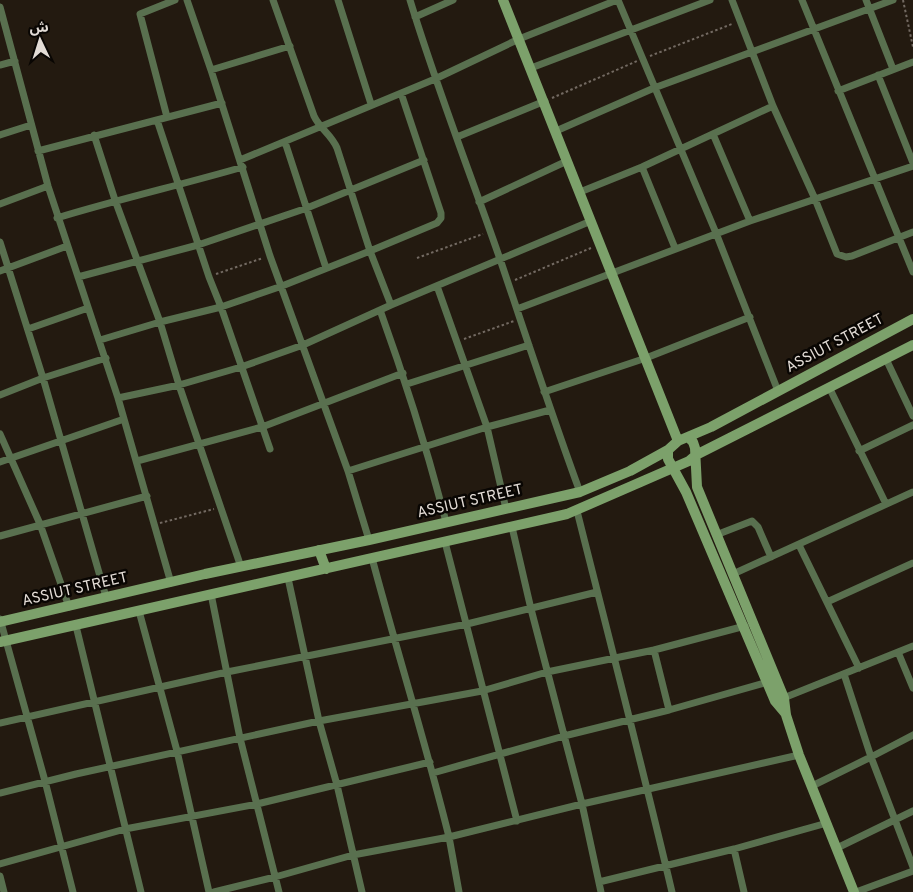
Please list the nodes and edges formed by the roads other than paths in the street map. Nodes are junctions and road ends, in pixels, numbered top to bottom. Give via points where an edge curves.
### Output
1 (175, 0) edge
2 (187, 0) edge
3 (273, 0) edge
4 (338, 0) edge
5 (410, 0) edge
6 (453, 0) edge
7 (504, 0) edge
8 (618, 0) edge
9 (710, 0) edge
10 (732, 0) edge
11 (802, 0) edge
12 (866, 0) edge
13 (893, 0) edge
14 (0, 7) edge
15 (869, 8) junction
16 (415, 17) junction
17 (630, 29) junction
18 (813, 29) junction
19 (519, 39) junction
20 (290, 46) junction
21 (751, 52) junction
22 (15, 61) junction
23 (913, 62) edge
24 (0, 65) edge
25 (531, 68) junction
26 (893, 69) junction
27 (211, 70) junction
28 (878, 75) junction
29 (434, 79) junction
30 (654, 88) junction
31 (838, 91) junction
32 (401, 93) junction
33 (545, 101) junction
34 (222, 103) junction
35 (371, 104) junction
36 (773, 106) junction
37 (167, 117) junction
38 (156, 120) junction
39 (31, 125) junction
40 (319, 126) junction
41 (556, 131) junction
42 (713, 134) junction
43 (0, 135) edge
44 (94, 135) junction
45 (457, 137) junction
46 (285, 142) junction
47 (38, 150) junction
48 (680, 150) junction
49 (424, 160) junction
50 (567, 161) junction
51 (241, 163) junction
52 (913, 165) edge
53 (642, 167) junction
54 (875, 180) junction
55 (48, 186) junction
56 (178, 186) junction
57 (351, 191) junction
58 (580, 192) junction
59 (815, 199) junction
60 (116, 200) junction
61 (480, 202) junction
62 (0, 204) edge
63 (307, 208) junction
64 (57, 218) junction
65 (750, 220) junction
66 (591, 221) junction
67 (259, 224) junction
68 (913, 232) edge
69 (716, 233) junction
70 (899, 238) junction
71 (0, 242) edge
72 (198, 245) junction
73 (67, 246) junction
74 (675, 248) junction
75 (370, 251) junction
76 (500, 260) junction
77 (140, 262) junction
78 (8, 268) junction
79 (326, 268) junction
80 (0, 271) edge
81 (913, 272) edge
82 (611, 274) junction
83 (78, 277) junction
84 (282, 286) junction
85 (437, 286) junction
86 (391, 306) junction
87 (222, 307) junction
88 (88, 308) junction
89 (517, 309) junction
90 (380, 310) junction
91 (750, 317) junction
92 (913, 319) edge
93 (160, 322) junction
94 (28, 329) junction
95 (100, 340) junction
96 (302, 345) junction
97 (913, 345) edge
98 (529, 346) junction
99 (106, 358) junction
100 (646, 358) junction
101 (886, 359) junction
102 (466, 366) junction
103 (241, 367) junction
104 (403, 373) junction
105 (43, 378) junction
106 (407, 384) junction
107 (178, 385) junction
108 (829, 387) junction
109 (778, 391) junction
110 (544, 392) junction
111 (0, 394) edge
112 (118, 398) junction
113 (324, 404) junction
114 (550, 410) junction
115 (913, 416) edge
116 (124, 420) junction
117 (913, 425) edge
118 (262, 427) junction
119 (487, 427) junction
120 (0, 434) edge
121 (689, 438) junction
122 (62, 440) junction
123 (678, 441) junction
124 (199, 444) junction
125 (426, 447) junction
126 (270, 449) dead end
127 (668, 450) junction
128 (859, 451) junction
129 (696, 456) junction
130 (10, 457) junction
131 (136, 461) junction
132 (0, 462) edge
133 (673, 468) junction
134 (348, 471) junction
135 (697, 487) junction
136 (580, 492) junction
137 (686, 492) junction
138 (913, 492) edge
139 (147, 496) junction
140 (886, 504) junction
141 (506, 509) junction
142 (577, 511) junction
143 (81, 514) junction
144 (446, 522) junction
145 (40, 524) junction
146 (512, 527) junction
147 (0, 536) edge
148 (716, 536) junction
149 (369, 540) junction
150 (445, 542) junction
151 (799, 545) junction
152 (319, 550) junction
153 (771, 557) junction
154 (372, 558) junction
155 (913, 563) edge
156 (241, 567) junction
157 (326, 569) junction
158 (733, 574) junction
159 (288, 578) junction
160 (171, 583) junction
161 (597, 592) junction
162 (211, 594) junction
163 (106, 598) junction
164 (827, 602) junction
165 (69, 607) junction
166 (530, 609) junction
167 (139, 611) junction
168 (0, 621) edge
169 (467, 624) junction
170 (76, 626) junction
171 (745, 626) junction
172 (393, 638) junction
173 (3, 642) edge
174 (913, 646) edge
175 (654, 650) junction
176 (898, 652) junction
177 (305, 655) junction
178 (614, 658) junction
179 (860, 668) junction
180 (228, 672) junction
181 (547, 672) junction
182 (844, 674) junction
183 (768, 682) junction
184 (160, 687) junction
185 (913, 688) edge
186 (482, 691) junction
187 (780, 699) junction
188 (95, 702) junction
189 (412, 703) junction
190 (669, 710) junction
191 (27, 717) junction
192 (319, 721) junction
193 (629, 721) junction
194 (0, 723) edge
195 (913, 735) edge
196 (564, 736) junction
197 (240, 738) junction
198 (176, 751) junction
199 (501, 755) junction
200 (799, 755) junction
201 (871, 758) junction
202 (430, 762) junction
203 (110, 766) junction
204 (433, 773) junction
205 (45, 781) junction
206 (337, 785) junction
207 (812, 786) junction
208 (648, 790) junction
209 (0, 792) edge
210 (257, 804) junction
211 (582, 804) junction
212 (913, 811) edge
213 (192, 817) junction
214 (896, 820) junction
215 (517, 821) junction
216 (827, 823) junction
217 (125, 829) junction
218 (449, 837) junction
219 (61, 847) junction
220 (837, 848) junction
221 (734, 849) junction
222 (353, 855) junction
223 (0, 864) edge
224 (666, 865) junction
225 (913, 867) edge
226 (913, 871) edge
227 (0, 876) edge
228 (275, 877) junction
229 (599, 882) junction
230 (4, 892) edge
231 (73, 892) edge
232 (141, 892) edge
233 (210, 892) edge
234 (214, 892) edge
235 (279, 892) edge
236 (362, 892) edge
237 (459, 892) edge
238 (601, 892) edge
239 (672, 892) edge
240 (744, 892) edge
241 (856, 892) edge

1 - 37 street via 140,14
2 - 27 street
3 - 20 street
4 - 35 street
5 - 16 street
6 - 16 street
7 - 19 street
8 - 17 street
8 - 19 street
9 - 17 street
10 - 21 street
11 - 18 street
12 - 15 street
13 - 15 street
14 - 22 street
15 - 18 street
15 - 26 street
16 - 29 street
17 - 25 street
17 - 30 street
18 - 21 street
18 - 31 street
19 - 25 street
19 - 29 street
20 - 27 street
20 - 40 street
21 - 30 street
21 - 36 street
22 - 24 street
22 - 39 street
23 - 26 street
25 - 33 street
26 - 28 street
27 - 34 street
28 - 31 street
28 - 52 street
29 - 32 street
29 - 45 street
30 - 41 street
30 - 48 street
31 - 54 street
32 - 35 street
32 - 49 street
33 - 41 street
33 - 45 street
34 - 37 street
34 - 51 street
35 - 40 street
36 - 42 street
36 - 59 street
37 - 38 street
38 - 44 street
38 - 56 street
39 - 43 street
39 - 47 street
40 - 46 street
40 - 57 street via 335,142
41 - 50 street
42 - 48 street
42 - 65 street
44 - 47 street
44 - 60 street
45 - 61 street
46 - 51 street
46 - 63 street
47 - 55 street
48 - 53 street
48 - 69 street
49 - 57 street
49 - 75 street via 442,218 438,223
50 - 58 street
50 - 61 street
51 - 56 street
51 - 67 street
52 - 54 street
53 - 58 street
53 - 74 street
54 - 59 street
54 - 70 street
55 - 62 street
55 - 64 street
56 - 60 street
56 - 72 street
57 - 63 street
57 - 75 street
58 - 66 street
59 - 65 street
59 - 70 street via 835,249 841,256 860,254
60 - 64 street
60 - 77 street
61 - 76 street
63 - 67 street
63 - 79 street
64 - 73 street
65 - 69 street
66 - 76 street
66 - 82 street
67 - 72 street
67 - 84 street
68 - 70 street
69 - 74 street
69 - 91 street
70 - 81 street
71 - 78 street
72 - 77 street
72 - 87 street
73 - 78 street
73 - 83 street
74 - 82 street
75 - 79 street
75 - 86 street
76 - 85 street
76 - 89 street
77 - 83 street
77 - 93 street
78 - 80 street
78 - 94 street
79 - 84 street
82 - 89 street
82 - 100 street
83 - 88 street
84 - 87 street
84 - 96 street
85 - 86 street
85 - 102 street
86 - 90 street
87 - 93 street
87 - 103 street
88 - 94 street
88 - 95 street
89 - 98 street
90 - 96 street
90 - 104 street
91 - 100 street
91 - 109 street
92 - 109 street, ASSIUT STREET
93 - 95 street
93 - 107 street
94 - 105 street
95 - 99 street
96 - 103 street
96 - 113 street
97 - 101 street
98 - 102 street
98 - 110 street
99 - 105 street
99 - 112 street
100 - 110 street
100 - 123 street
101 - 108 street
101 - 115 street
102 - 106 street
102 - 119 street
103 - 107 street
103 - 118 street
104 - 106 street
104 - 113 street
105 - 111 street
105 - 122 street
106 - 125 street
107 - 112 street
107 - 124 street
108 - 128 street
108 - 129 street
109 - 121 street, ASSIUT STREET
110 - 114 street
112 - 116 street
113 - 118 street
113 - 134 street
114 - 119 street
114 - 136 street
116 - 122 street
116 - 131 street
117 - 128 street
118 - 124 street
118 - 126 street
119 - 125 street
119 - 141 street
120 - 130 street
121 - 123 street, ASSIUT STREET
121 - 129 street via 694,442
122 - 130 street
122 - 143 street
123 - 127 street, ASSIUT STREET
124 - 131 street
124 - 156 street
125 - 134 street
125 - 144 street
127 - 133 street
127 - 136 street, ASSIUT STREET via 630,471
128 - 140 street
129 - 133 street
129 - 135 street
130 - 132 street
130 - 145 street
131 - 139 street
133 - 137 street
133 - 142 street
134 - 149 street
135 - 137 street
135 - 148 street
136 - 141 street, ASSIUT STREET
137 - 171 street
138 - 140 street
139 - 143 street
139 - 160 street
140 - 151 street
141 - 144 street, ASSIUT STREET
142 - 146 street
142 - 161 street
143 - 145 street
143 - 163 street
144 - 149 street, ASSIUT STREET
145 - 147 street
145 - 165 street
146 - 150 street
146 - 166 street
148 - 153 street via 752,522 758,527
148 - 158 street
149 - 152 street, ASSIUT STREET
150 - 154 street
150 - 169 street
151 - 153 street
151 - 164 street
152 - 156 street, ASSIUT STREET
152 - 157 street
153 - 158 street
154 - 157 street
154 - 172 street
155 - 164 street
156 - 160 street, ASSIUT STREET
157 - 159 street
158 - 187 street
159 - 162 street
159 - 177 street
160 - 163 street, ASSIUT STREET
161 - 166 street
161 - 178 street
162 - 167 street
162 - 180 street
163 - 165 street, ASSIUT STREET
164 - 179 street
165 - 168 street, ASSIUT STREET
166 - 169 street
166 - 181 street
167 - 170 street
167 - 184 street
168 - 173 street
169 - 172 street
169 - 186 street
170 - 173 street
170 - 188 street
171 - 175 street
171 - 183 street
172 - 177 street
172 - 189 street
173 - 191 street
174 - 176 street
175 - 178 street
175 - 190 street
176 - 179 street
176 - 185 street
177 - 180 street
177 - 192 street
178 - 181 street
178 - 193 street
179 - 182 street
180 - 184 street
180 - 197 street
181 - 186 street
181 - 196 street
182 - 187 street
182 - 201 street
183 - 187 street
183 - 190 street
184 - 188 street
184 - 198 street
186 - 189 street
186 - 199 street
187 - 200 street
188 - 191 street
188 - 203 street
189 - 192 street
189 - 202 street
190 - 193 street
191 - 194 street
191 - 205 street
192 - 197 street
192 - 206 street
193 - 196 street
193 - 208 street
195 - 201 street
196 - 199 street
196 - 211 street
197 - 198 street
197 - 210 street
198 - 203 street
198 - 213 street
199 - 204 street
199 - 215 street
200 - 207 street
200 - 208 street
201 - 207 street
201 - 214 street
202 - 204 street
202 - 206 street
203 - 205 street
203 - 217 street
204 - 218 street
205 - 209 street
205 - 219 street
206 - 210 street
206 - 222 street
207 - 216 street
208 - 211 street
208 - 224 street
210 - 213 street
210 - 228 street
211 - 215 street
211 - 229 street
212 - 214 street
213 - 217 street
213 - 233 street
214 - 220 street
214 - 225 street
215 - 218 street
216 - 220 street
216 - 221 street
217 - 219 street
217 - 232 street
218 - 222 street
218 - 237 street
219 - 223 street
219 - 231 street
220 - 241 street
221 - 224 street
221 - 240 street
222 - 228 street
222 - 236 street
224 - 229 street
224 - 239 street
226 - 241 street
227 - 230 street
228 - 234 street
228 - 235 street
229 - 238 street

